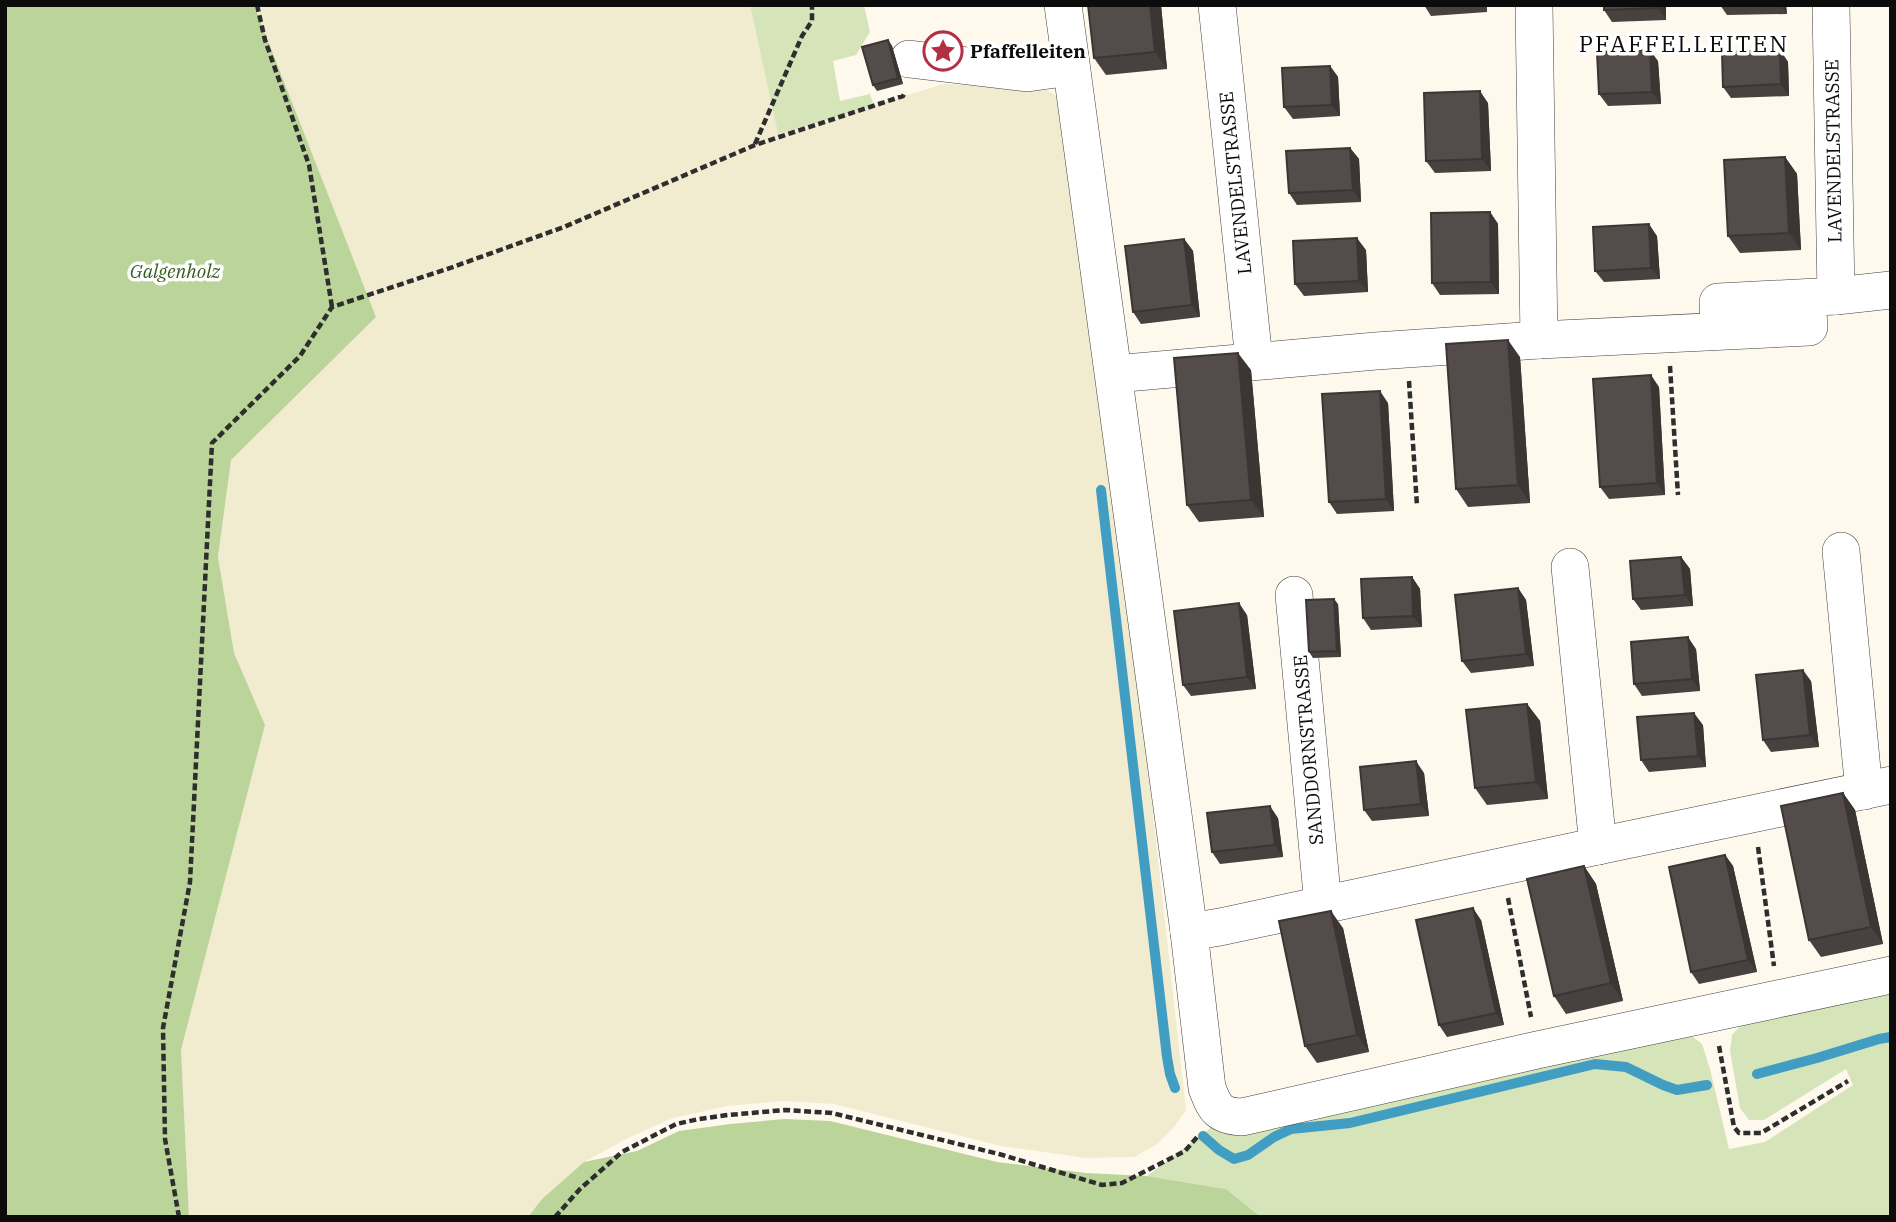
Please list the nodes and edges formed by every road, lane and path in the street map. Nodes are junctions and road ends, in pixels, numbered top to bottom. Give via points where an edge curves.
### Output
1 (257, 5) edge
2 (812, 5) edge
3 (1063, 5) edge
4 (1217, 5) edge
5 (1534, 5) edge
6 (1831, 5) edge
7 (909, 59) joint
8 (1071, 67) junction
9 (755, 145) junction
10 (1891, 290) edge
11 (1822, 297) junction
12 (332, 307) junction
13 (1668, 334) junction
14 (1539, 340) junction
15 (1407, 349) junction
16 (1254, 360) junction
17 (1114, 374) junction
18 (1678, 495) dead end
19 (1417, 506) dead end
20 (1841, 551) dead end
21 (1570, 567) dead end
22 (1294, 595) dead end
23 (1877, 788) edge
24 (1754, 815) junction
25 (1598, 846) junction
26 (1502, 866) junction
27 (1323, 905) junction
28 (1189, 932) junction
29 (1891, 975) edge
30 (1778, 999) junction
31 (1713, 1014) junction
32 (1537, 1050) junction
33 (1848, 1081) dead end
34 (1219, 1111) junction
35 (179, 1217) edge
36 (555, 1217) edge

1 - 12 path via 309,165
2 - 9 path via 812,21
3 - 8 street
4 - 16 street, LAVENDELSTRASSE
5 - 14 street
6 - 11 street, LAVENDELSTRASSE
7 - 8 street via 1027,73
7 - 9 path via 909,82 903,96
8 - 17 street
9 - 12 path via 564,227
10 - 11 street
11 - 13 street, LAVENDELSTRASSE via 1809,327
12 - 35 path via 300,356 212,443 190,882 163,1028 165,1139
13 - 14 street, LAVENDELSTRASSE
13 - 18 path
14 - 15 street, LAVENDELSTRASSE
15 - 16 street, LAVENDELSTRASSE
15 - 19 path
16 - 17 street, LAVENDELSTRASSE
17 - 28 street
20 - 23 street
21 - 25 street
22 - 27 street, SANDDORNSTRASSE
23 - 24 street
24 - 25 street
24 - 30 path
25 - 26 street
26 - 27 street
26 - 32 path
27 - 28 street
28 - 34 street via 1207,1088
29 - 30 street
30 - 31 street
31 - 32 street
31 - 33 path via 1739,1133 1761,1133
32 - 34 street via 1242,1117
34 - 36 path via 1185,1151 1122,1183 1102,1185 832,1113 785,1110 699,1119 676,1124 622,1152

